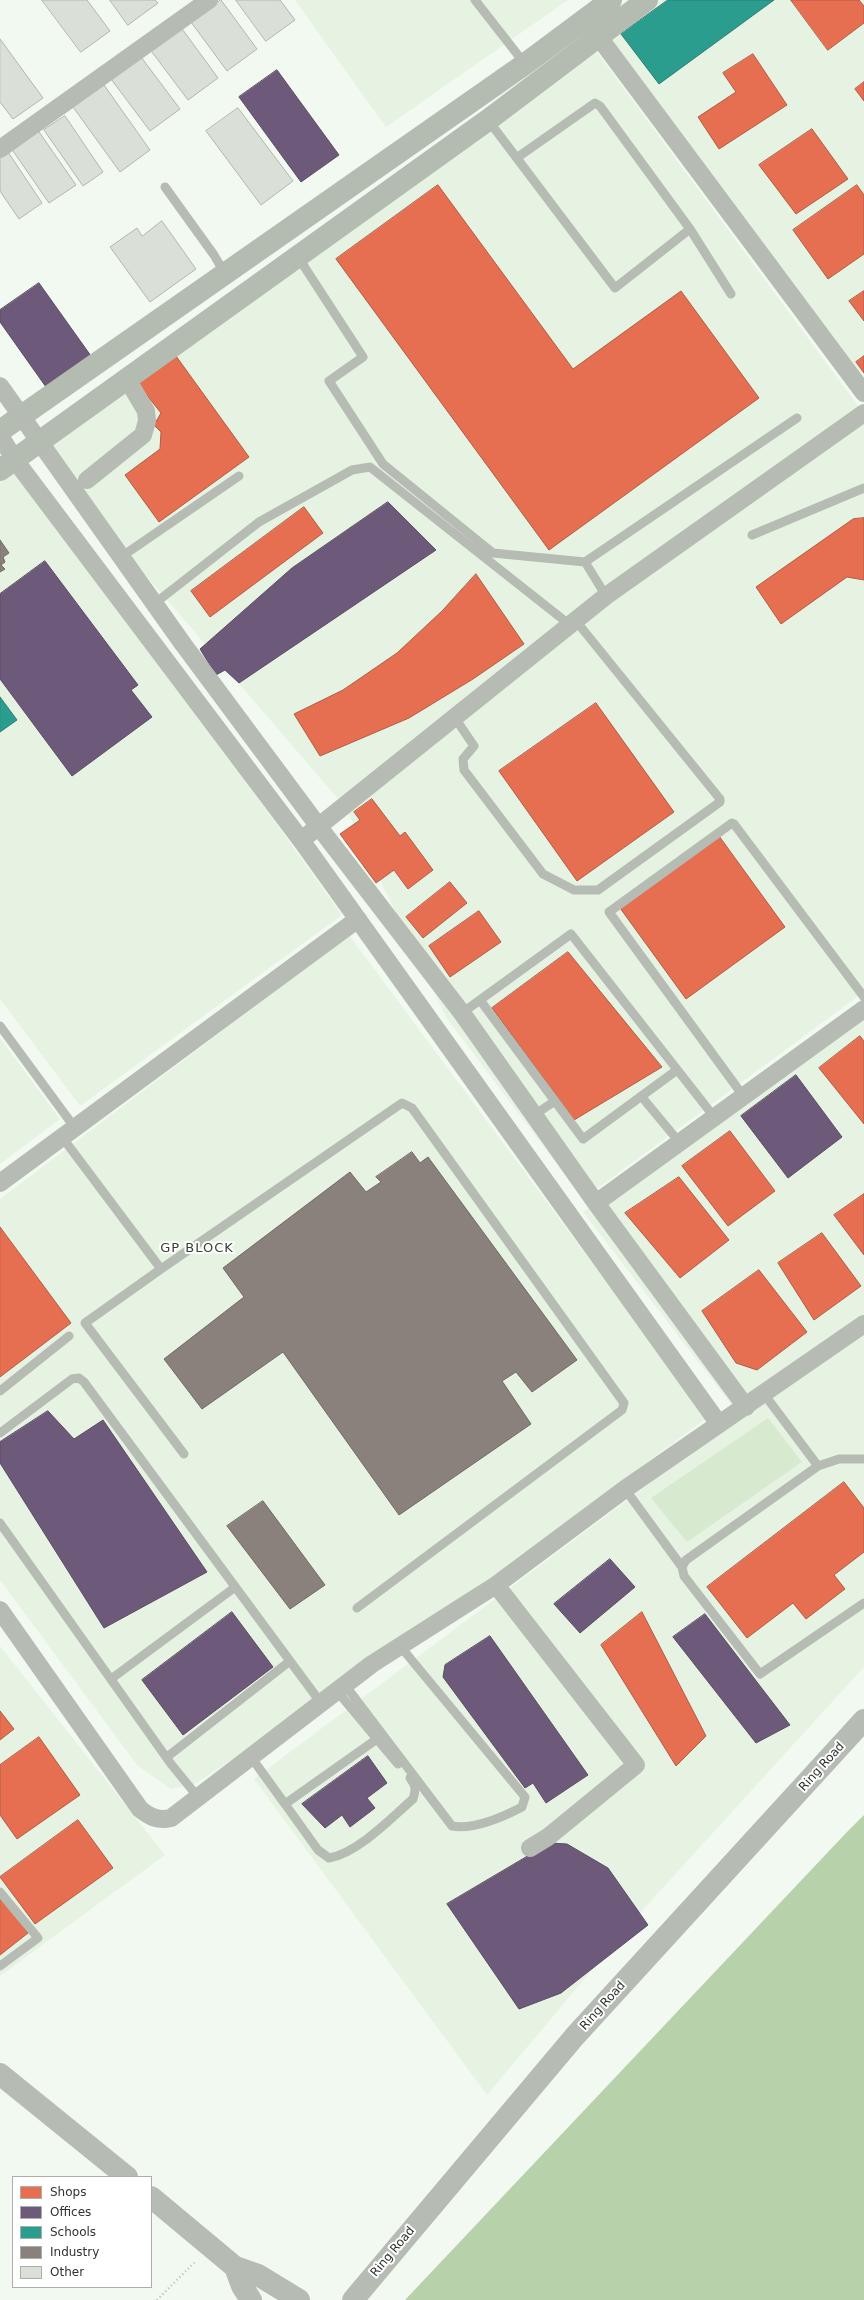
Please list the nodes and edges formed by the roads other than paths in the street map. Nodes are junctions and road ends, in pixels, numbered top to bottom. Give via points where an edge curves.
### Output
1 (209, 0) edge
2 (475, 0) edge
3 (609, 0) edge
4 (647, 0) edge
5 (591, 28) junction
6 (525, 64) junction
7 (488, 120) junction
8 (0, 149) edge
9 (518, 157) junction
10 (164, 187) dead end
11 (690, 229) junction
12 (298, 257) junction
13 (224, 272) junction
14 (732, 294) dead end
15 (127, 379) junction
16 (0, 386) edge
17 (864, 393) edge
18 (864, 413) edge
19 (22, 415) junction
20 (797, 418) dead end
21 (0, 431) edge
22 (0, 436) edge
23 (41, 442) junction
24 (8, 465) edge
25 (239, 476) dead end
26 (87, 480) dead end
27 (864, 488) edge
28 (752, 535) dead end
29 (121, 557) junction
30 (586, 562) junction
31 (606, 596) junction
32 (154, 604) junction
33 (573, 623) junction
34 (455, 718) junction
35 (319, 827) junction
36 (301, 840) junction
37 (358, 919) junction
38 (864, 997) edge
39 (480, 1000) junction
40 (864, 1009) edge
41 (462, 1013) junction
42 (0, 1026) edge
43 (677, 1070) junction
44 (641, 1096) junction
45 (744, 1097) junction
46 (555, 1102) junction
47 (534, 1115) junction
48 (715, 1118) junction
49 (68, 1133) junction
50 (680, 1143) junction
51 (0, 1183) edge
52 (596, 1203) junction
53 (160, 1269) junction
54 (864, 1324) edge
55 (69, 1336) dead end
56 (0, 1391) edge
57 (764, 1394) junction
58 (746, 1407) junction
59 (719, 1424) junction
60 (0, 1433) edge
61 (184, 1454) dead end
62 (864, 1459) edge
63 (818, 1466) junction
64 (625, 1489) junction
65 (0, 1523) edge
66 (682, 1567) junction
67 (496, 1584) junction
68 (234, 1588) junction
69 (864, 1603) edge
70 (357, 1608) dead end
71 (0, 1610) edge
72 (400, 1646) junction
73 (290, 1661) junction
74 (111, 1679) junction
75 (341, 1688) junction
76 (321, 1703) junction
77 (864, 1720) edge
78 (377, 1739) junction
79 (167, 1757) junction
80 (251, 1757) junction
81 (198, 1797) junction
82 (285, 1804) junction
83 (530, 1848) dead end
84 (0, 1892) edge
85 (0, 1966) edge
86 (0, 2074) edge
87 (126, 2176) edge
88 (152, 2198) edge
89 (235, 2267) junction
90 (251, 2300) edge
91 (299, 2300) edge
92 (352, 2300) edge

1 - 8 street
2 - 6 lane
3 - 5 main road
4 - 5 main road
5 - 6 main road
5 - 7 main road
5 - 17 street
6 - 13 main road
7 - 9 lane
7 - 12 main road
9 - 11 lane via 595,103 600,106
9 - 11 lane via 615,288
10 - 13 lane
11 - 14 lane
12 - 15 main road
12 - 30 lane via 363,357 330,381 383,464 493,553
13 - 19 main road via 170,313
15 - 23 main road
15 - 26 street via 146,410 147,421 143,435
16 - 19 street
18 - 31 street
19 - 21 main road
19 - 23 street
20 - 30 lane
22 - 24 street
23 - 24 main road
23 - 29 street
24 - 36 street
25 - 29 lane
27 - 28 lane
29 - 32 street
30 - 31 lane
31 - 33 street
32 - 33 lane via 259,522 352,470 370,467
32 - 35 street
33 - 34 street
33 - 34 lane via 720,802 598,890 574,890 543,874 464,770 463,759 474,746
34 - 35 street
35 - 36 street
35 - 41 street
36 - 37 street
37 - 49 street
37 - 59 street
38 - 45 lane via 732,823 609,912
39 - 41 lane
39 - 43 lane via 571,934
39 - 46 lane
40 - 45 street
41 - 47 street
42 - 49 lane
43 - 44 lane
43 - 48 lane
44 - 46 lane via 583,1139
44 - 50 lane
45 - 48 street
46 - 47 lane
47 - 52 street
48 - 50 street
49 - 51 street
49 - 53 lane
50 - 52 street
52 - 58 street
53 - 61 lane via 85,1323
53 - 70 lane via 402,1103 407,1104 624,1403 622,1410
54 - 57 street
55 - 56 lane
57 - 58 street
57 - 63 lane
58 - 59 street
59 - 64 street
60 - 68 lane via 72,1379 79,1378
62 - 63 lane via 839,1459
63 - 66 lane via 686,1560
64 - 66 lane
64 - 67 street
65 - 74 lane
66 - 69 lane via 684,1576 760,1674
67 - 72 street
67 - 83 street via 636,1765 548,1837
68 - 73 lane
68 - 74 lane
71 - 81 street via 140,1809 162,1820 171,1818
72 - 75 street
72 - 75 lane via 525,1797 522,1807 502,1817 466,1826 452,1826
73 - 76 lane
73 - 79 lane
74 - 79 lane
75 - 76 street
75 - 78 lane
76 - 80 street
77 - 92 street, Ring Road via 575,2036
78 - 82 lane
78 - 82 lane via 414,1783 416,1792 413,1799 341,1856 329,1858 318,1850
79 - 81 lane
80 - 81 street
80 - 82 lane
84 - 85 lane via 38,1938
86 - 87 street
88 - 89 street
89 - 90 street
89 - 91 street via 258,2275

